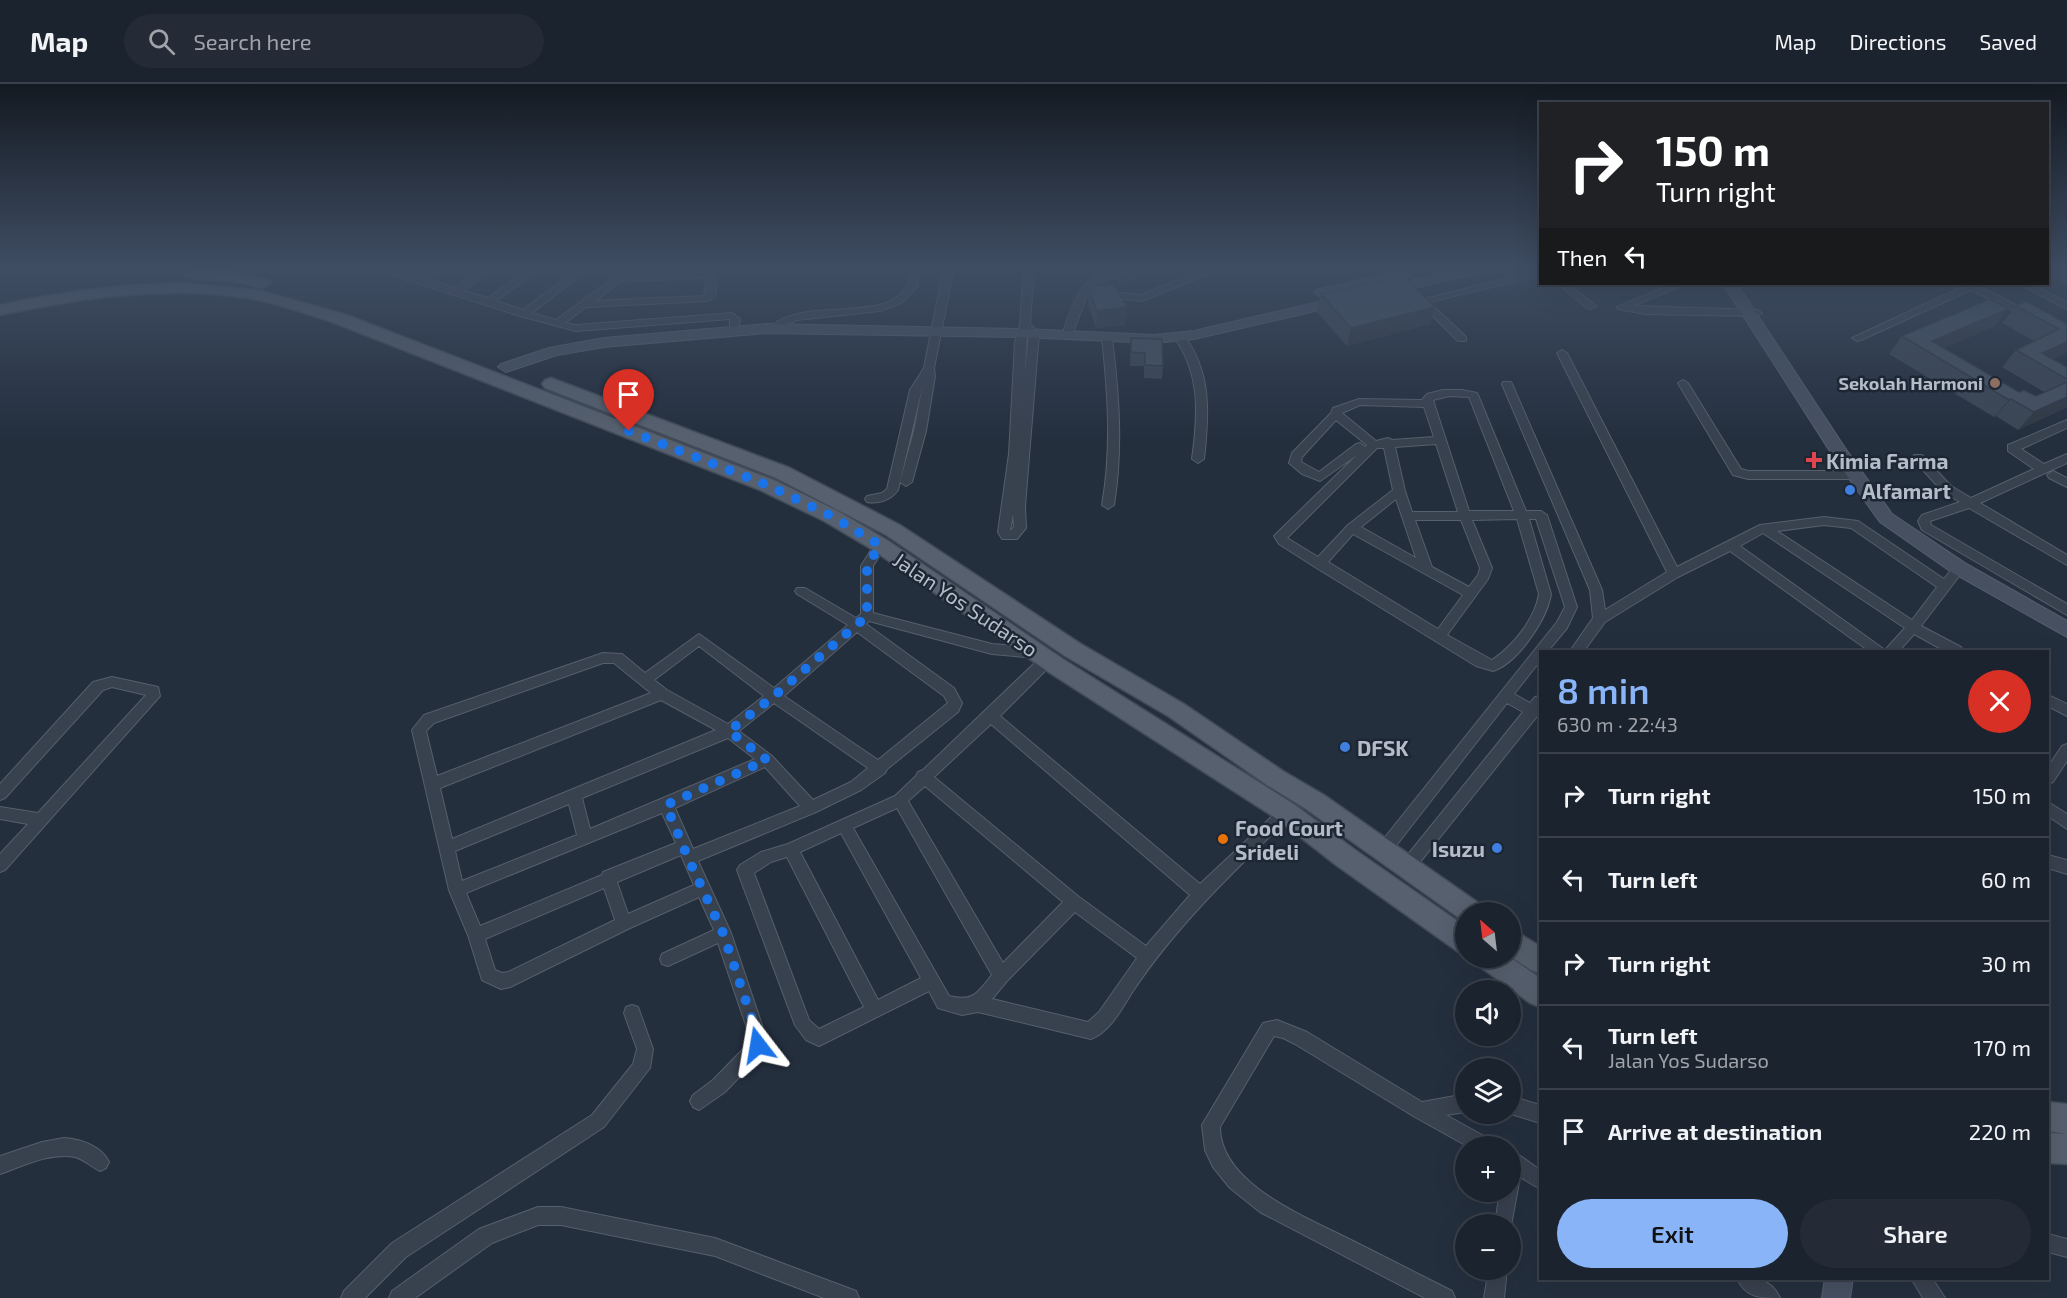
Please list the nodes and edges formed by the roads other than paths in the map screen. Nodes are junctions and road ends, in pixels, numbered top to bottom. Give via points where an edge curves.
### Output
1 (353, 324) edge
2 (397, 324) edge
3 (557, 324) edge
4 (645, 324) edge
5 (781, 324) edge
6 (939, 324) edge
7 (1027, 324) edge
8 (1071, 324) edge
9 (1236, 324) edge
10 (1446, 324) edge
11 (1761, 324) edge
12 (1762, 324) edge
13 (1888, 324) edge
14 (777, 326) junction
15 (646, 330) junction
16 (1027, 330) junction
17 (938, 331) junction
18 (1067, 335) junction
19 (1186, 336) junction
20 (1107, 338) junction
21 (1857, 338) dead end
22 (1462, 339) dead end
23 (1562, 353) dead end
24 (506, 367) junction
25 (929, 368) junction
26 (1683, 383) dead end
27 (1507, 384) dead end
28 (1428, 404) junction
29 (1336, 414) junction
30 (2067, 424) edge
31 (1439, 440) junction
32 (1388, 442) junction
33 (1371, 443) junction
34 (1918, 458) dead end
35 (2067, 458) edge
36 (1198, 459) dead end
37 (730, 462) junction
38 (2049, 473) junction
39 (1854, 475) junction
40 (906, 482) dead end
41 (2067, 483) edge
42 (1399, 490) junction
43 (871, 499) dead end
44 (1970, 503) junction
45 (1108, 505) dead end
46 (829, 506) junction
47 (1408, 516) junction
48 (1465, 516) junction
49 (1522, 516) junction
50 (1352, 528) junction
51 (1764, 528) junction
52 (880, 545) junction
53 (1730, 545) junction
54 (1955, 549) junction
55 (2067, 561) edge
56 (1319, 564) junction
57 (1959, 568) junction
58 (1427, 571) junction
59 (1674, 574) junction
60 (1945, 585) junction
61 (801, 591) dead end
62 (1471, 594) junction
63 (2067, 610) edge
64 (1600, 619) junction
65 (861, 620) junction
66 (2067, 620) edge
67 (1913, 627) junction
68 (2067, 630) edge
69 (1439, 637) junction
70 (1542, 650) edge
71 (1578, 650) edge
72 (1878, 650) edge
73 (1892, 650) edge
74 (1954, 650) edge
75 (1539, 654) edge
76 (1042, 657) junction
77 (645, 680) junction
78 (662, 694) junction
79 (774, 696) junction
80 (1506, 696) junction
81 (2049, 701) edge
82 (1537, 706) edge
83 (2067, 711) edge
84 (991, 716) junction
85 (729, 731) junction
86 (2067, 750) edge
87 (767, 760) junction
88 (880, 769) junction
89 (923, 776) junction
90 (2049, 777) edge
91 (431, 785) junction
92 (1266, 786) junction
93 (0, 794) edge
94 (574, 795) junction
95 (900, 800) junction
96 (666, 805) junction
97 (811, 808) junction
98 (2049, 809) edge
99 (1286, 812) junction
100 (0, 813) edge
101 (41, 820) junction
102 (2067, 823) edge
103 (844, 825) junction
104 (585, 837) junction
105 (1362, 837) junction
106 (446, 848) junction
107 (791, 849) junction
108 (1383, 851) junction
109 (686, 852) junction
110 (1345, 857) junction
111 (2049, 862) edge
112 (0, 865) edge
113 (1407, 867) junction
114 (2067, 867) edge
115 (608, 877) junction
116 (703, 888) junction
117 (457, 890) junction
118 (1200, 894) junction
119 (1074, 902) junction
120 (1457, 902) edge
121 (624, 923) junction
122 (723, 933) junction
123 (1455, 934) edge
124 (476, 935) junction
125 (1521, 948) edge
126 (1147, 956) junction
127 (668, 959) dead end
128 (1539, 960) edge
129 (1503, 968) edge
130 (1001, 976) junction
131 (931, 981) junction
132 (1539, 993) edge
133 (978, 1004) junction
134 (875, 1011) junction
135 (632, 1013) dead end
136 (699, 1101) dead end
137 (1455, 1104) edge
138 (1521, 1107) edge
139 (1421, 1111) junction
140 (1539, 1114) edge
141 (2049, 1118) edge
142 (2067, 1119) edge
143 (1467, 1136) edge
144 (2049, 1148) edge
145 (2067, 1149) edge
146 (100, 1162) dead end
147 (0, 1165) edge
148 (1521, 1167) edge
149 (1539, 1179) edge
150 (2049, 1243) edge
151 (2067, 1248) edge
152 (1496, 1280) edge
153 (1748, 1280) edge
154 (1839, 1280) edge
155 (1922, 1280) edge
156 (351, 1298) edge
157 (399, 1298) edge
158 (849, 1298) edge
159 (1445, 1298) edge
160 (1494, 1298) edge
161 (1770, 1298) edge
162 (1836, 1298) edge
163 (1935, 1298) edge

1 - 37 main road, Jalan Yos Sudarso
2 - 24 main road, Jalan Yos Sudarso
3 - 15 street
4 - 15 street
5 - 14 street
6 - 17 street
7 - 16 street
8 - 18 street
9 - 19 main road
10 - 22 street
11 - 39 main road
12 - 54 main road via 1895,513
13 - 21 street
14 - 15 main road via 734,331
14 - 17 main road via 802,330
15 - 24 main road via 552,351
16 - 16 street via 1020,528 1010,537 1004,532
16 - 17 main road
16 - 18 main road
17 - 25 street
18 - 20 main road
19 - 20 main road
19 - 36 street via 1199,379
20 - 45 street via 1116,428
23 - 59 street
24 - 37 main road, Jalan Yos Sudarso
25 - 40 street via 920,431
25 - 43 street via 915,390 892,490
26 - 39 street via 1737,472 1748,476
27 - 64 street via 1596,590
28 - 29 street via 1359,402 1337,410
28 - 31 street
28 - 49 street via 1432,395 1466,393 1475,398
29 - 33 street
29 - 33 street via 1296,456 1294,461 1299,467 1323,476
30 - 38 street via 2012,448
31 - 32 street
31 - 48 street
32 - 33 street
32 - 42 street
33 - 56 street via 1280,536
34 - 44 street via 1947,489
35 - 38 street
37 - 46 main road, Jalan Yos Sudarso via 783,473
38 - 41 street
38 - 44 street
39 - 57 main road via 1886,518
42 - 47 street
42 - 50 street
44 - 54 street via 1924,520 1926,527
44 - 55 street
46 - 52 main road, Jalan Yos Sudarso
46 - 92 main road, Jalan Yos Sudarso via 893,530 1073,650 1176,710
47 - 48 street
47 - 58 street
48 - 49 street
48 - 62 street via 1486,568
49 - 69 street via 1545,594 1543,607 1534,621 1502,661 1493,666
49 - 70 street via 1541,516 1571,607
50 - 56 street
50 - 58 street
51 - 53 street
51 - 60 street via 1824,521 1854,524
51 - 67 street
52 - 65 street via 867,566
52 - 76 main road, Jalan Yos Sudarso
53 - 59 street
53 - 72 street
54 - 63 street
54 - 66 main road
56 - 69 street
57 - 60 street
57 - 68 main road
58 - 62 street
59 - 64 street
60 - 67 street
61 - 65 street
62 - 69 street
64 - 71 street
65 - 76 street
65 - 79 street
65 - 88 street via 948,692 955,703
67 - 73 street
67 - 74 street
75 - 80 street
76 - 84 street
76 - 92 main road, Jalan Yos Sudarso
77 - 78 street
77 - 79 street via 699,639
77 - 91 street via 617,658 603,658 429,719 419,730
78 - 85 street
78 - 91 street
79 - 85 street
79 - 88 street
80 - 82 street
80 - 108 street
81 - 83 street
82 - 113 street
84 - 89 street
84 - 118 street
85 - 87 street
85 - 94 street
86 - 90 street
87 - 96 street
87 - 97 street
88 - 97 street
89 - 95 street
89 - 119 street
91 - 106 street
92 - 99 main road, Jalan Yos Sudarso
92 - 105 main road, Jalan Yos Sudarso via 1315,802
93 - 101 street via 98,686 112,682 153,691 153,696
94 - 104 street
94 - 106 street
95 - 103 street
95 - 130 street
96 - 104 street
96 - 109 street
97 - 109 street
98 - 102 street
99 - 110 main road, Jalan Yos Sudarso
99 - 118 street
100 - 101 street
101 - 112 street
103 - 107 street
103 - 131 street
104 - 117 street
105 - 108 main road, Jalan Yos Sudarso
105 - 110 main road
106 - 117 street
107 - 134 street
107 - 134 street via 766,857 745,870 803,1025 819,1038
108 - 113 main road, Jalan Yos Sudarso
109 - 115 street
109 - 116 street
110 - 123 main road, Jalan Yos Sudarso
111 - 114 street
113 - 120 main road, Jalan Yos Sudarso
115 - 121 street
115 - 124 street
116 - 121 street
116 - 122 street
117 - 124 street
118 - 126 street
119 - 126 street
119 - 130 street
121 - 124 street via 501,981 488,975
122 - 127 street
122 - 136 street via 758,1045
125 - 128 main road
126 - 133 street via 1105,1018 1091,1031
129 - 132 main road
130 - 133 street
131 - 133 street via 944,1002 962,1007
131 - 134 street
135 - 156 street via 645,1049 641,1068 598,1121 399,1250
137 - 139 street
138 - 140 street
139 - 143 street
139 - 159 street via 1301,1038 1277,1028 1269,1029 1211,1125 1209,1138 1239,1186 1266,1206
141 - 142 main road
144 - 145 main road
146 - 147 street via 83,1150 68,1147
148 - 149 street
150 - 151 street
152 - 160 street
153 - 161 street
154 - 162 main road
155 - 163 street
157 - 158 street via 486,1236 538,1216 561,1216 715,1247

